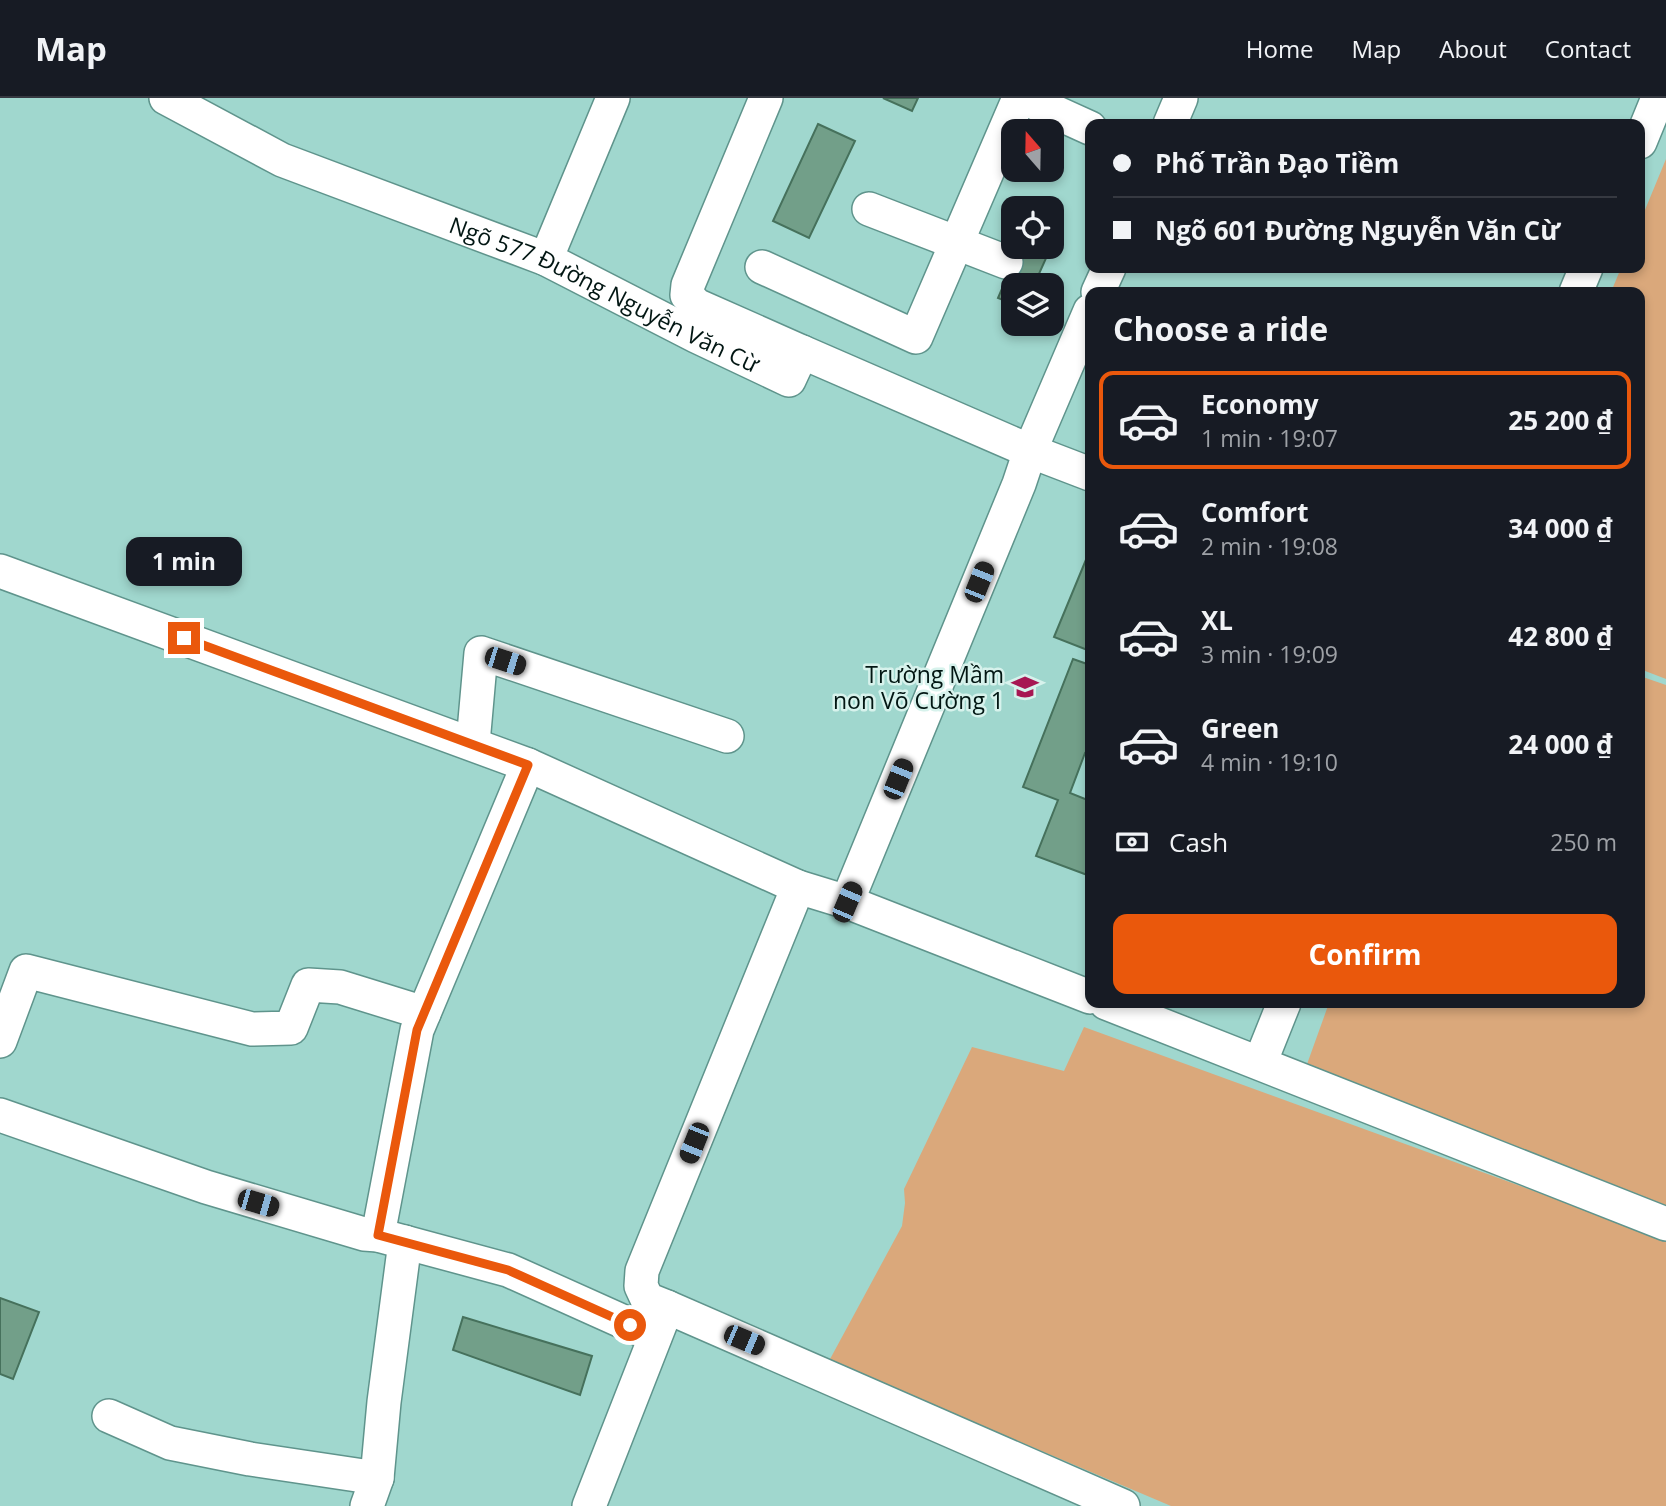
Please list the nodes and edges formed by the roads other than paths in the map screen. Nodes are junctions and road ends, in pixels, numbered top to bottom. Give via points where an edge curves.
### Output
1 (166, 98) edge
2 (613, 98) edge
3 (1021, 98) edge
4 (1181, 98) edge
5 (1658, 98) edge
6 (764, 99) edge
7 (1172, 119) edge
8 (1085, 126) edge
9 (1645, 130) edge
10 (869, 209) dead end
11 (957, 243) junction
12 (546, 259) junction
13 (1006, 262) dead end
14 (762, 267) dead end
15 (1085, 323) edge
16 (802, 352) junction
17 (1030, 451) junction
18 (1085, 472) edge
19 (0, 571) edge
20 (727, 736) dead end
21 (473, 743) junction
22 (528, 765) junction
23 (799, 887) junction
24 (847, 902) junction
25 (1085, 995) edge
26 (1119, 1008) edge
27 (1282, 1008) edge
28 (424, 1013) junction
29 (0, 1041) edge
30 (1260, 1063) junction
31 (0, 1115) edge
32 (1666, 1224) edge
33 (391, 1239) junction
34 (661, 1321) junction
35 (109, 1416) dead end
36 (372, 1492) edge
37 (1069, 1495) edge
38 (589, 1506) edge
39 (1123, 1506) edge

1 - 12 street, Ngõ 577 Đường Nguyễn Văn Cừ via 282,160
2 - 12 street
3 - 8 street
3 - 11 street
4 - 7 street
5 - 9 street
6 - 16 street via 687,295 696,305
10 - 11 street
11 - 13 street
11 - 14 street via 916,337
12 - 16 street, Ngõ 577 Đường Nguyễn Văn Cừ via 789,380
15 - 17 street
16 - 17 street
17 - 18 street
17 - 24 street
19 - 21 street
20 - 21 street via 481,653
21 - 22 street
22 - 23 street
22 - 28 street
23 - 24 street
23 - 34 street via 642,1271 640,1286
24 - 25 street
26 - 30 street
27 - 30 street
28 - 29 street via 340,987 308,985 291,1027 252,1029 26,971
28 - 33 street via 417,1030
30 - 32 street
31 - 33 street via 206,1187
33 - 34 street via 508,1270
33 - 36 street via 384,1402
34 - 37 street
34 - 38 street
35 - 36 street via 170,1443
37 - 39 street

